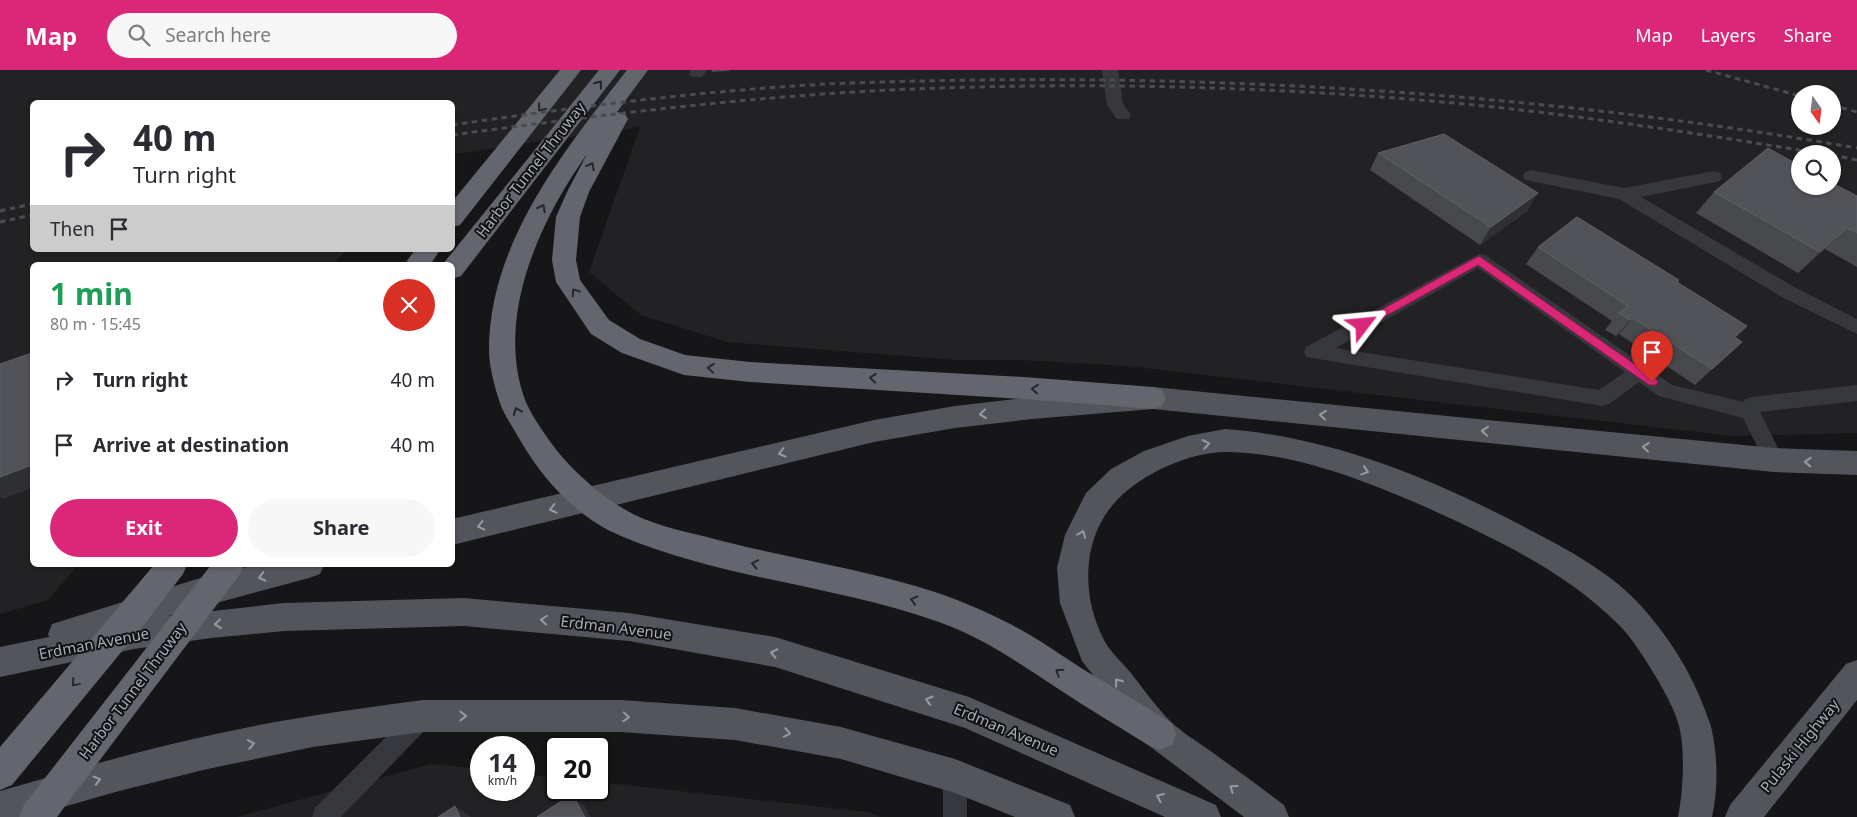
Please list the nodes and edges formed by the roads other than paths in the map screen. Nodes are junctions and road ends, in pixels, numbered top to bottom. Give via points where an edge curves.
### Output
1 (571, 70) edge
2 (610, 70) edge
3 (638, 70) edge
4 (644, 70) edge
5 (1110, 70) edge
6 (1123, 114) dead end
7 (1531, 176) dead end
8 (1714, 177) dead end
9 (1624, 194) junction
10 (455, 215) edge
11 (426, 252) edge
12 (418, 262) edge
13 (456, 265) edge
14 (1857, 326) edge
15 (1639, 372) junction
16 (1857, 393) edge
17 (1153, 398) junction
18 (1750, 412) junction
19 (1774, 460) junction
20 (1857, 463) edge
21 (455, 531) edge
22 (170, 567) edge
23 (227, 567) edge
24 (301, 567) edge
25 (0, 656) edge
26 (0, 662) edge
27 (1857, 675) edge
28 (423, 716) junction
29 (1160, 734) junction
30 (0, 773) edge
31 (955, 776) junction
32 (0, 808) edge
33 (36, 817) edge
34 (324, 817) edge
35 (955, 817) edge
36 (1058, 817) edge
37 (1204, 817) edge
38 (1272, 817) edge
39 (1695, 817) edge
40 (1742, 817) edge

1 -> 10 highway, Harbor Tunnel Thruway
13 -> 2 highway, Harbor Tunnel Thruway
29 -> 3 highway via 1012,641 926,603 872,588 742,561 626,524 590,502 555,469 524,430 506,385 502,335 507,293 519,251 542,206 574,156
17 -> 4 highway via 684,365 631,346 600,327 568,282 564,244 568,218 578,192
5 - 6 lane via 1115,104
7 - 9 lane
8 - 9 lane
9 - 14 lane via 1788,292
11 - 12 highway
15 - 15 lane via 1479,260 1313,352 1602,398
15 - 18 lane via 1666,391
16 - 18 lane via 1752,405
19 -> 17 main road
17 -> 21 main road via 955,417 874,431
18 - 19 lane
20 -> 19 main road
22 -> 30 highway
23 - 33 highway, Harbor Tunnel Thruway
24 -> 25 main road via 92,624
37 -> 26 main road, Erdman Avenue via 969,713 775,652 629,627 464,612 284,617 134,635
27 - 40 main road, Pulaski Highway
28 -> 31 main road via 621,716 735,724 841,744
32 -> 28 main road via 203,753 313,731
28 - 34 lane
38 -> 29 main road
29 -> 39 main road via 1093,651 1075,602 1072,568 1080,534 1096,502 1121,477 1154,459 1188,447 1225,440 1262,443 1306,452 1396,481 1482,519 1556,559 1599,588 1631,616 1659,653 1682,692 1696,730 1700,792
31 - 35 lane
31 - 36 main road

